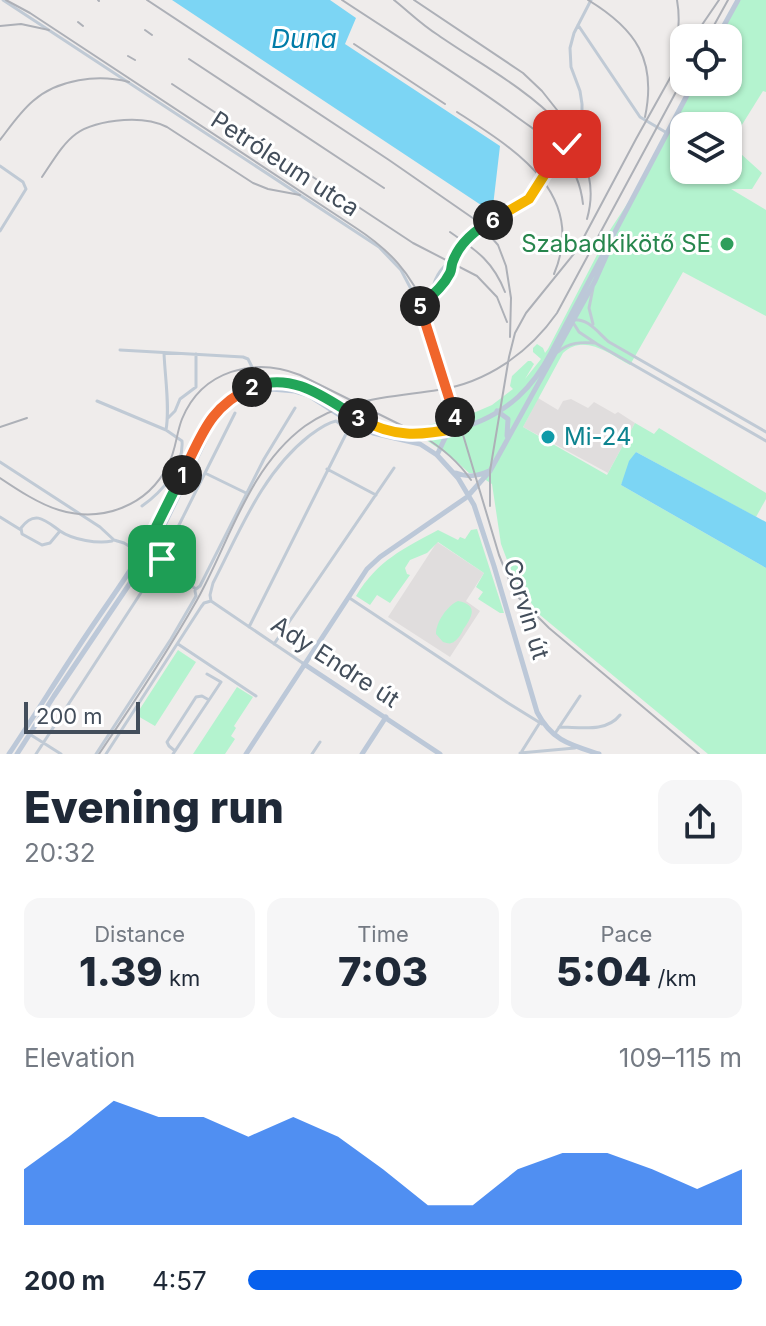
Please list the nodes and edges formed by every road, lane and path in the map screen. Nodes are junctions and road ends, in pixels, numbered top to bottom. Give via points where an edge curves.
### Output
1 (3, 0) edge
2 (591, 0) edge
3 (738, 0) edge
4 (725, 24) edge
5 (578, 25) junction
6 (687, 96) edge
7 (667, 133) junction
8 (0, 166) edge
9 (617, 230) junction
10 (0, 231) edge
11 (453, 259) junction
12 (595, 281) junction
13 (432, 295) junction
14 (420, 306) junction
15 (573, 309) junction
16 (572, 320) junction
17 (565, 325) junction
18 (594, 328) junction
19 (597, 344) junction
20 (120, 350) dead end
21 (164, 353) junction
22 (196, 354) junction
23 (555, 355) junction
24 (637, 358) junction
25 (633, 364) junction
26 (252, 367) dead end
27 (685, 385) junction
28 (681, 392) junction
29 (97, 401) dead end
30 (295, 408) dead end
31 (497, 411) junction
32 (235, 413) dead end
33 (736, 414) junction
34 (168, 418) junction
35 (732, 421) junction
36 (458, 428) junction
37 (166, 430) junction
38 (766, 432) edge
39 (506, 440) junction
40 (766, 441) edge
41 (437, 455) junction
42 (0, 462) edge
43 (394, 468) dead end
44 (327, 469) junction
45 (452, 471) junction
46 (490, 471) junction
47 (205, 473) junction
48 (458, 478) junction
49 (476, 488) junction
50 (246, 493) junction
51 (376, 495) junction
52 (470, 495) junction
53 (460, 502) junction
54 (474, 505) junction
55 (142, 506) dead end
56 (0, 517) edge
57 (21, 530) junction
58 (60, 531) junction
59 (114, 540) junction
60 (141, 553) junction
61 (147, 557) junction
62 (159, 565) junction
63 (196, 589) junction
64 (348, 597) junction
65 (211, 601) junction
66 (249, 627) junction
67 (178, 644) junction
68 (274, 644) junction
69 (304, 664) junction
70 (207, 674) dead end
71 (256, 696) dead end
72 (580, 696) dead end
73 (209, 700) junction
74 (620, 715) dead end
75 (386, 717) junction
76 (541, 723) junction
77 (559, 727) junction
78 (28, 732) junction
79 (554, 735) junction
80 (320, 742) dead end
81 (43, 743) junction
82 (579, 747) junction
83 (174, 752) edge
84 (9, 754) edge
85 (17, 754) edge
86 (36, 754) edge
87 (61, 754) edge
88 (96, 754) edge
89 (106, 754) edge
90 (246, 754) edge
91 (312, 754) edge
92 (362, 754) edge
93 (440, 754) edge
94 (521, 754) edge
95 (599, 754) edge

1 - 14 street, Petróleum utca via 379,247 401,270
2 - 5 street
3 - 4 main road
5 - 7 street via 640,117
5 - 11 street via 569,55 582,99 576,135 529,199 476,230
6 - 7 main road
7 - 9 main road
8 - 10 street via 26,189
9 - 12 main road
9 - 15 main road
11 - 13 street via 450,273
11 - 13 street via 433,283
12 - 16 main road
12 - 18 street via 589,308
13 - 14 street
14 - 36 street, Petróleum utca
15 - 16 street
15 - 17 main road
16 - 17 street
16 - 18 street
16 - 19 street
16 - 23 main road
17 - 31 main road via 535,379
18 - 24 street
19 - 23 street via 570,344
19 - 25 street
20 - 21 street
21 - 22 street
21 - 34 street
22 - 26 street via 243,357
22 - 34 street via 196,387
23 - 39 main road
24 - 25 street
24 - 27 street
25 - 28 street
27 - 28 street
27 - 33 street
28 - 35 street
29 - 37 street
30 - 50 street
31 - 36 main road
31 - 39 main road via 508,419
32 - 47 street
33 - 35 street
33 - 38 street
34 - 37 street
35 - 40 street
36 - 41 main road via 446,436
36 - 60 main road via 416,435 386,431 308,388 259,384 213,414
37 - 55 street via 182,441 182,452 158,494
39 - 46 main road
41 - 45 main road
41 - 61 main road via 420,444 373,433 308,395 271,389 248,395 210,428
42 - 59 street
43 - 51 street
44 - 51 street
44 - 65 street via 348,430 333,420 277,467 256,498 213,583
44 - 66 street
45 - 46 main road via 464,476
45 - 48 main road
46 - 49 main road
47 - 50 street
47 - 62 street
48 - 52 main road, Corvin út
48 - 53 main road
49 - 52 main road
49 - 54 main road
50 - 63 street
51 - 68 street
52 - 53 main road
52 - 54 main road, Corvin út
53 - 54 main road
53 - 64 main road via 373,563
54 - 76 main road, Corvin út
56 - 57 street
57 - 58 street via 38,518
57 - 58 street via 42,545
58 - 59 street via 94,543
59 - 60 street
60 - 61 street
60 - 78 main road
61 - 62 street
61 - 78 main road
62 - 63 street
62 - 81 street
63 - 88 street via 171,639
64 - 69 main road
64 - 76 street
65 - 66 street, Ady Endre út
65 - 67 street via 204,603
66 - 68 street, Ady Endre út
67 - 71 street
67 - 89 street
68 - 69 street, Ady Endre út
69 - 75 main road, Ady Endre út
69 - 90 main road
70 - 73 street via 221,682
72 - 77 street
73 - 83 street
73 - 83 street via 196,697 167,742
74 - 77 street via 603,727
75 - 92 main road
75 - 93 main road, Ady Endre út
76 - 79 main road
76 - 94 street
77 - 79 street
78 - 81 street
78 - 84 main road
78 - 85 main road
79 - 82 main road
80 - 91 street
81 - 86 street
81 - 87 street
82 - 94 street
82 - 95 main road

